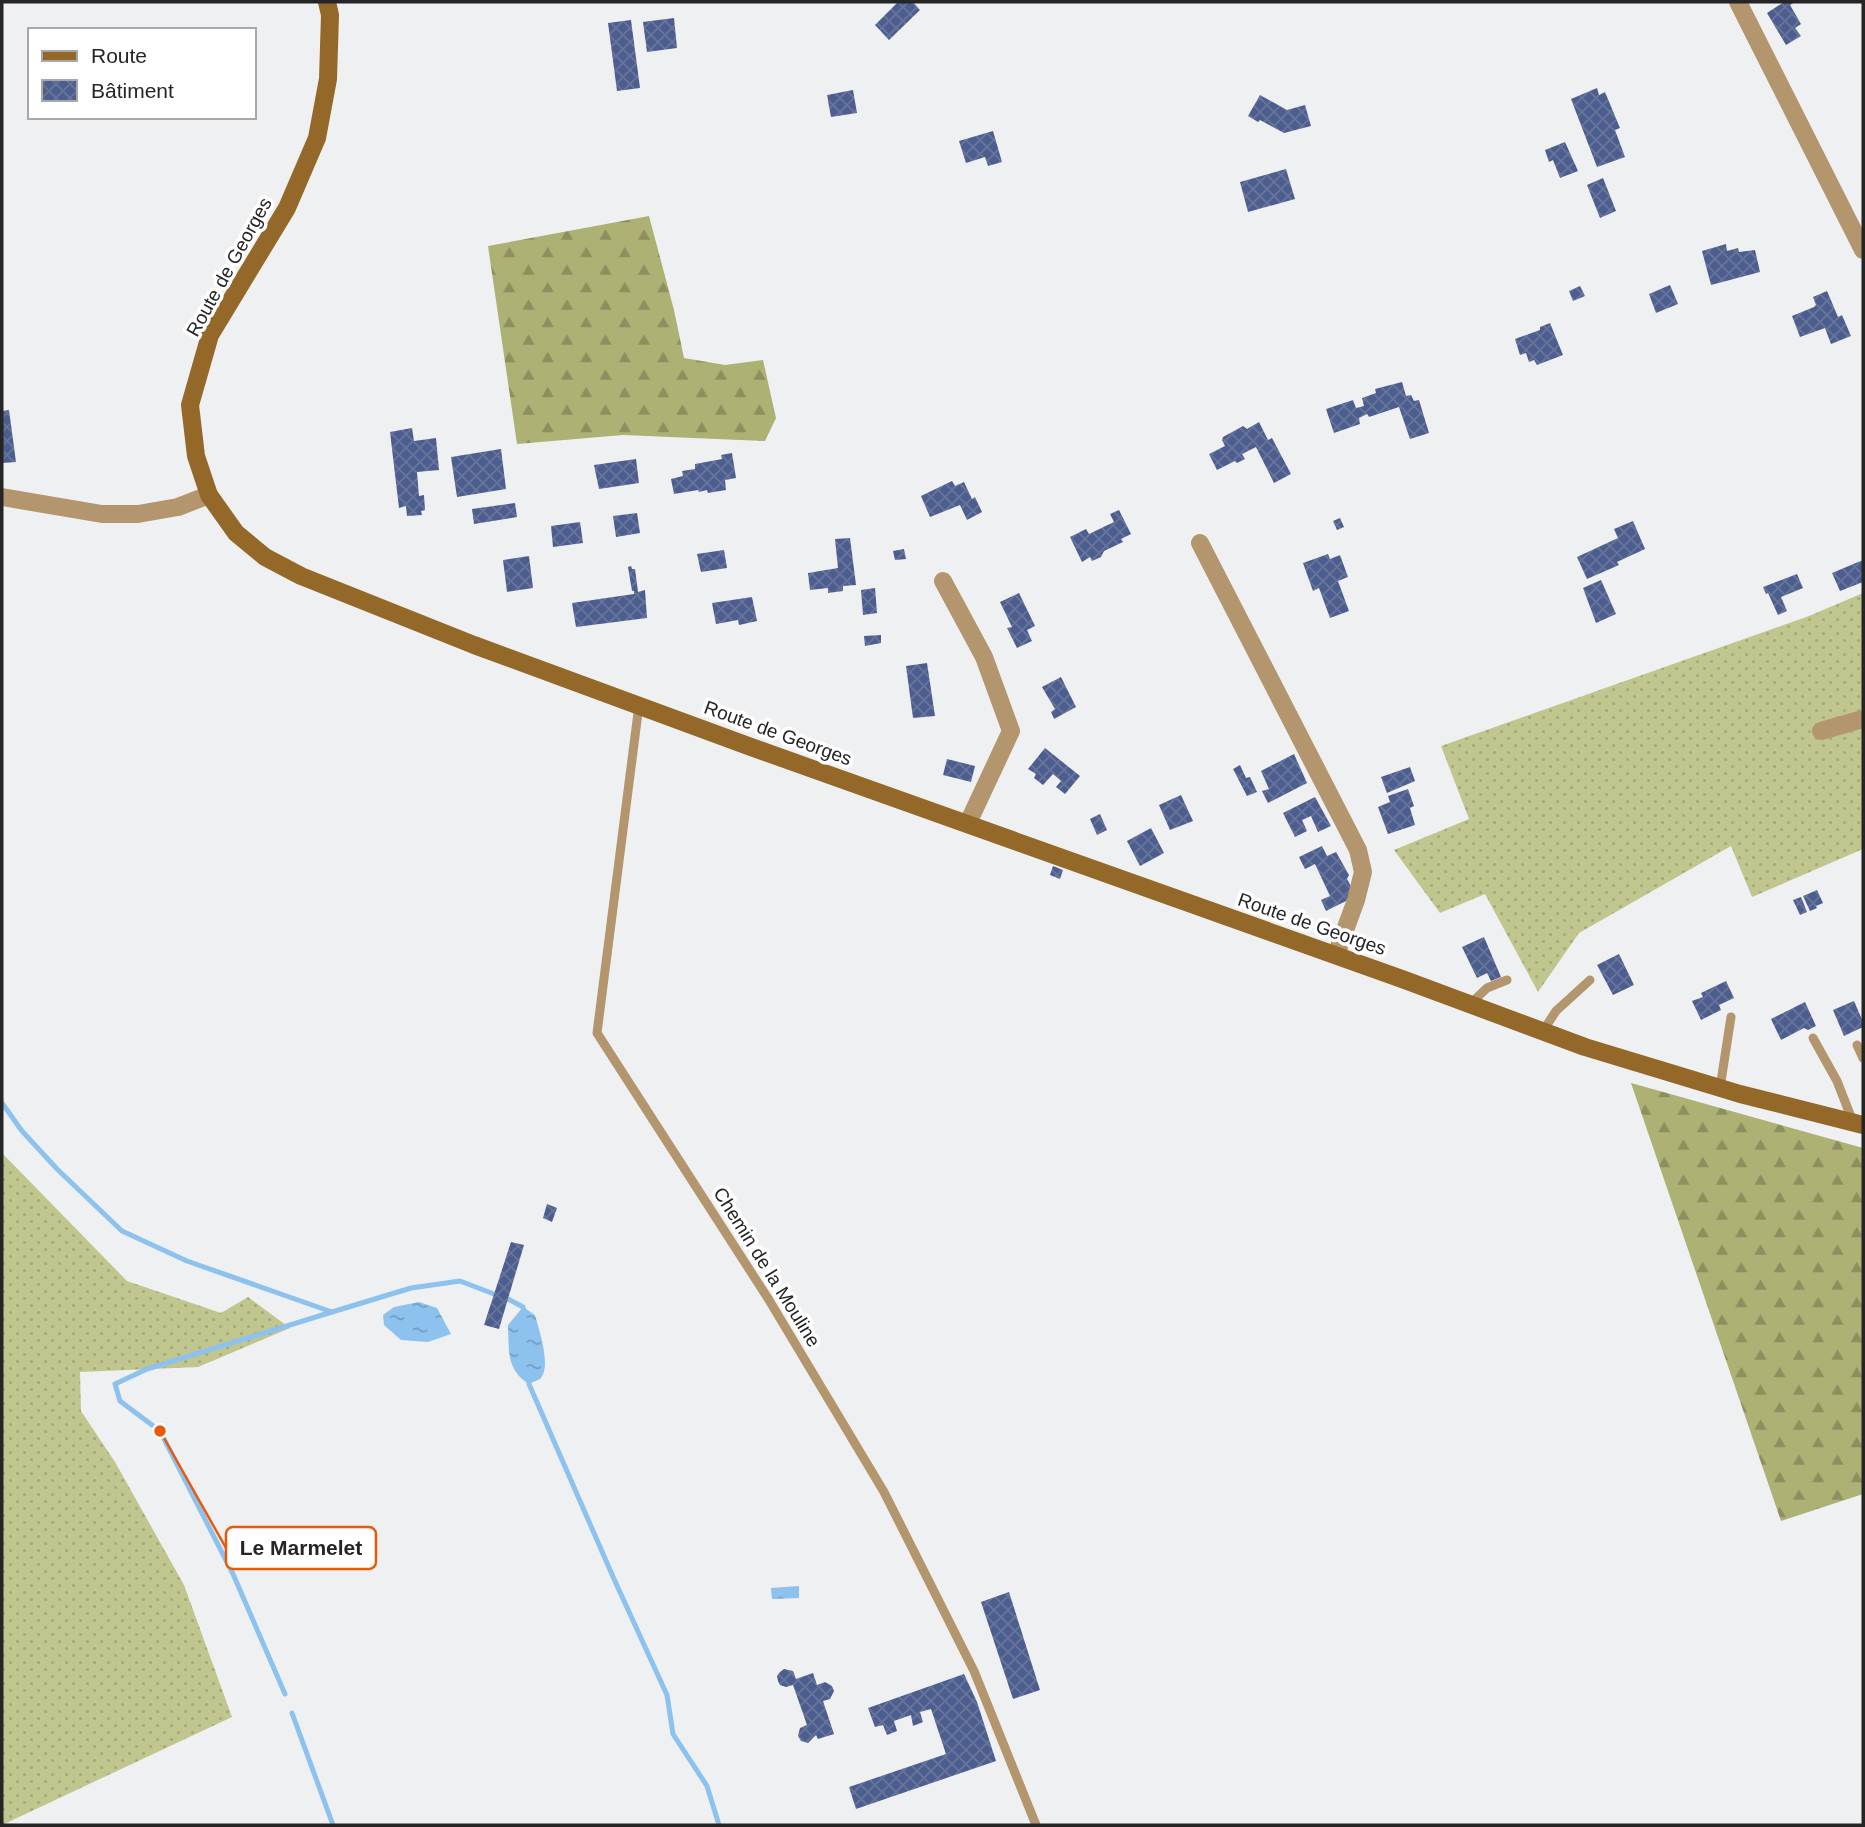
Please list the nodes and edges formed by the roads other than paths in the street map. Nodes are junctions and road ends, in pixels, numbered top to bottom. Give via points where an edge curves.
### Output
1 (327, 2) edge
2 (1738, 2) edge
3 (1863, 250) edge
4 (209, 495) junction
5 (2, 497) edge
6 (1200, 543) dead end
7 (943, 581) dead end
8 (639, 705) junction
9 (1863, 719) edge
10 (1821, 731) dead end
11 (968, 823) junction
12 (1336, 955) junction
13 (1507, 979) dead end
14 (1590, 980) dead end
15 (1470, 1004) junction
16 (1731, 1017) dead end
17 (1543, 1031) junction
18 (1813, 1038) dead end
19 (1857, 1045) dead end
20 (1863, 1058) edge
21 (1720, 1088) junction
22 (1858, 1123) edge
23 (1036, 1825) edge

1 - 4 street, Route de Georges via 328,79 317,138 287,208 210,335 190,405 196,456
2 - 3 street
4 - 5 street via 178,508 138,514 102,514
4 - 8 street, Route de Georges via 236,533 265,557 301,576
6 - 12 street via 1358,850 1363,872
7 - 11 street via 984,657 1011,731
8 - 11 street, Route de Georges
8 - 23 lane, Chemin de la Mouline via 597,1033 769,1300 884,1492 974,1671
9 - 10 street
11 - 12 street, Route de Georges
12 - 15 street, Route de Georges
13 - 15 lane via 1487,988
14 - 17 lane via 1556,1011
15 - 17 street, Route de Georges
16 - 21 lane
17 - 21 street, Route de Georges
18 - 22 lane
19 - 20 lane
21 - 22 street, Route de Georges

